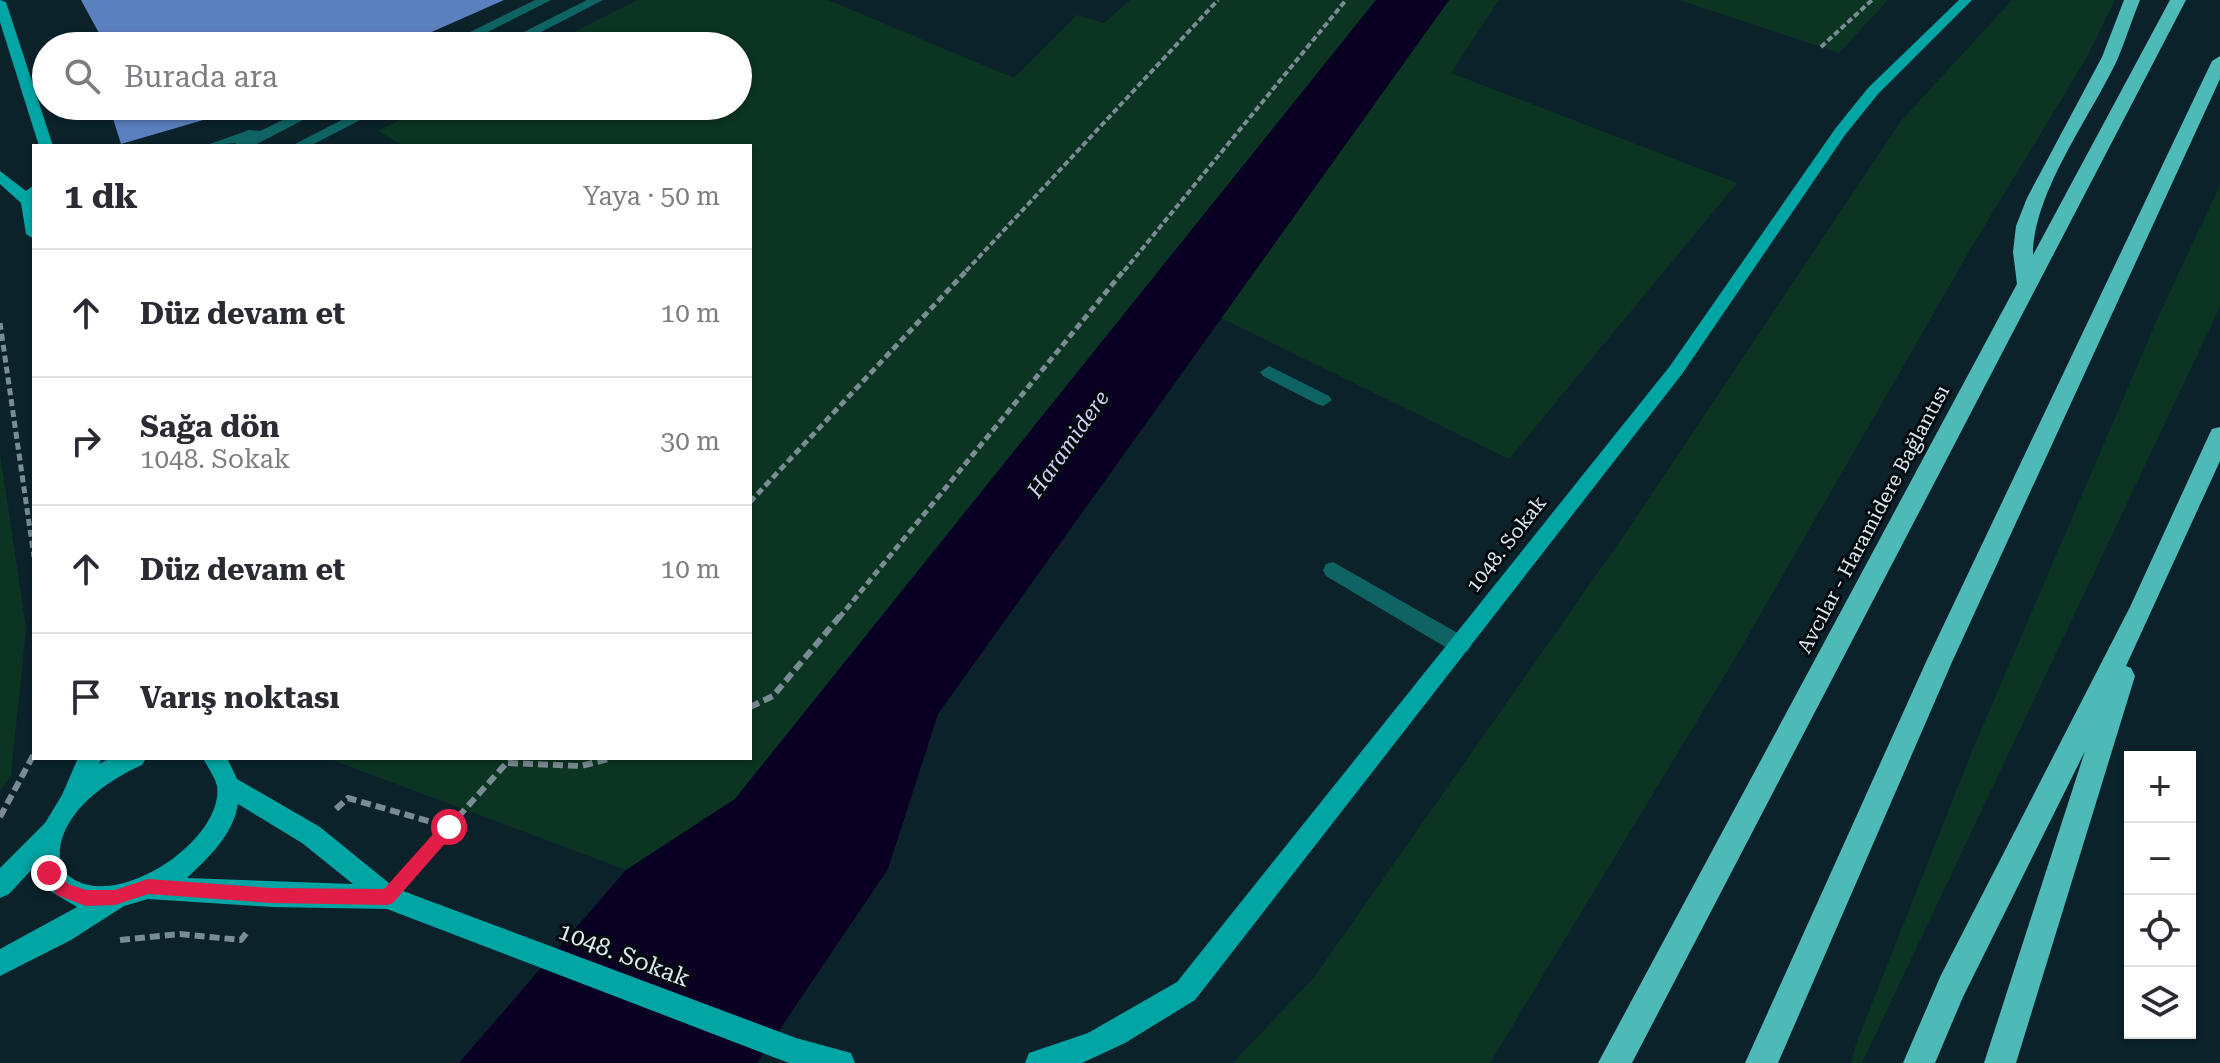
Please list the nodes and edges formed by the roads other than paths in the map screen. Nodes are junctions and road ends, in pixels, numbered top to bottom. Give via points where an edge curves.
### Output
1 (545, 0) edge
2 (597, 0) edge
3 (1966, 0) edge
4 (2132, 0) edge
5 (2178, 0) edge
6 (0, 2) edge
7 (478, 32) edge
8 (532, 32) edge
9 (2220, 61) edge
10 (32, 102) edge
11 (38, 120) edge
12 (293, 120) edge
13 (351, 120) edge
14 (285, 124) junction
15 (45, 144) edge
16 (218, 144) edge
17 (245, 144) edge
18 (302, 144) edge
19 (0, 176) edge
20 (32, 197) edge
21 (2027, 284) junction
22 (1269, 372) dead end
23 (1323, 400) dead end
24 (2220, 435) edge
25 (1333, 570) dead end
26 (2143, 607) junction
27 (1460, 645) junction
28 (89, 760) edge
29 (130, 760) edge
30 (217, 760) edge
31 (230, 787) junction
32 (72, 801) junction
33 (55, 826) junction
34 (0, 886) edge
35 (148, 887) junction
36 (387, 897) junction
37 (115, 898) junction
38 (0, 963) edge
39 (841, 1063) edge
40 (1039, 1063) edge
41 (1614, 1063) edge
42 (1761, 1063) edge
43 (1919, 1063) edge
44 (2000, 1063) edge

1 - 7 street
2 - 8 street
3 - 27 main road, 1048. Sokak via 1873,91 1840,132 1676,370
4 - 21 highway via 2110,57 2036,198 2023,252
5 - 21 highway, Avcılar - Haramidere Bağlantısı
6 - 10 main road
9 - 42 highway via 1939,662
11 - 15 main road
12 - 14 street
13 - 18 street
14 - 16 street
14 - 17 street
19 - 20 main road
21 - 41 highway, Avcılar - Haramidere Bağlantısı
22 - 23 street
24 - 26 highway
25 - 27 street
26 - 43 highway via 1952,986
26 - 44 highway
27 - 40 main road, 1048. Sokak via 1186,991 1070,1056
28 - 32 main road
29 - 32 main road
30 - 31 main road
31 - 35 main road via 223,818 199,852
31 - 36 main road, 1048. Sokak via 311,835
32 - 33 main road
33 - 34 main road
33 - 37 main road via 46,851 49,873 63,889 86,898
35 - 36 main road, 1048. Sokak
35 - 37 main road
36 - 39 main road, 1048. Sokak via 796,1052
37 - 38 main road

